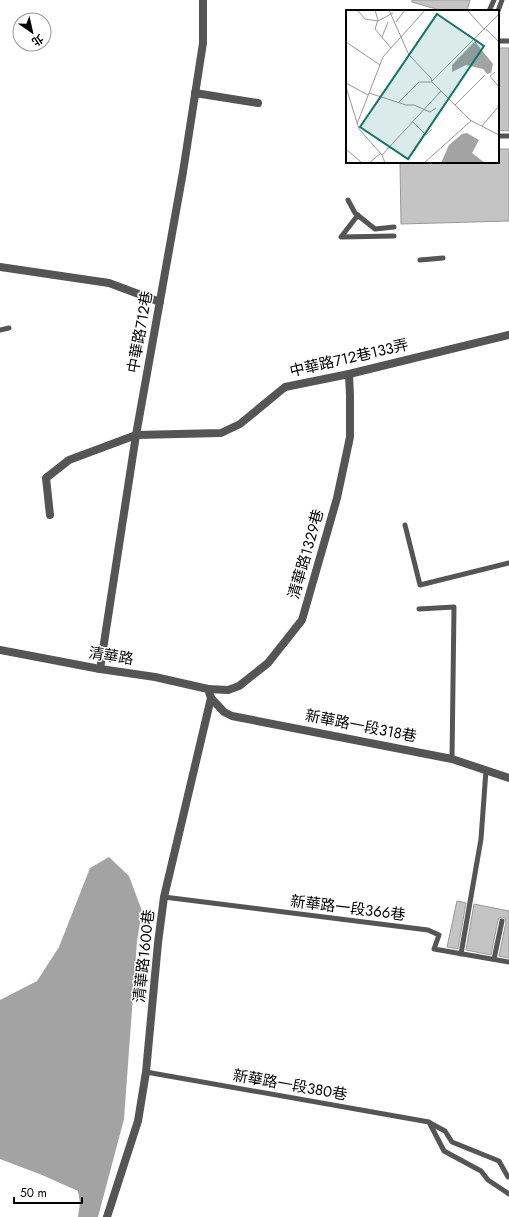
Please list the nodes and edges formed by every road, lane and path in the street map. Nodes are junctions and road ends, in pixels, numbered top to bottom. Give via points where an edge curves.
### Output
1 (203, 0) edge
2 (494, 0) edge
3 (502, 0) edge
4 (489, 10) edge
5 (498, 10) edge
6 (499, 40) edge
7 (509, 41) edge
8 (195, 93) junction
9 (258, 103) dead end
10 (348, 200) dead end
11 (358, 215) junction
12 (394, 227) dead end
13 (394, 236) dead end
14 (444, 258) dead end
15 (420, 260) dead end
16 (0, 267) edge
17 (160, 302) junction
18 (9, 328) dead end
19 (0, 330) edge
20 (509, 335) edge
21 (349, 374) junction
22 (136, 435) junction
23 (50, 515) dead end
24 (406, 525) dead end
25 (509, 563) edge
26 (419, 609) dead end
27 (0, 650) edge
28 (100, 669) junction
29 (208, 689) junction
30 (211, 698) junction
31 (452, 759) junction
32 (486, 770) junction
33 (509, 778) edge
34 (164, 897) junction
35 (502, 921) dead end
36 (461, 954) junction
37 (494, 960) junction
38 (509, 962) edge
39 (146, 1072) junction
40 (429, 1122) junction
41 (509, 1177) edge
42 (509, 1194) edge
43 (108, 1217) edge

1 - 8 street, 中華路712巷 via 203,43
2 - 4 lane
3 - 5 lane
6 - 7 lane
8 - 9 street
8 - 17 street, 中華路712巷
10 - 11 lane
11 - 12 lane via 375,229
11 - 13 lane via 341,237
14 - 15 lane
16 - 17 street via 109,282
17 - 22 street, 中華路712巷
18 - 19 lane
20 - 21 street, 中華路712巷133弄
21 - 22 street, 中華路712巷133弄 via 285,387 240,424 222,433
21 - 29 street, 清華路1329巷 via 350,438 337,498 302,620 268,663 239,686 228,690
22 - 23 street, 中華路712巷133弄 via 69,460 46,478
22 - 28 street, 中華路712巷
24 - 25 lane via 420,585
26 - 31 lane via 454,607
27 - 28 street, 清華路
28 - 29 street, 清華路 via 155,677
29 - 30 street
30 - 31 street, 新華路一段318巷 via 224,712 232,716
30 - 34 street, 清華路1600巷
31 - 32 street, 新華路一段318巷
32 - 33 street, 新華路一段318巷
32 - 36 lane via 481,839
34 - 36 lane, 新華路一段366巷 via 428,930 439,935 434,949
34 - 39 street, 清華路1600巷
35 - 37 lane
36 - 37 lane, 新華路一段366巷
37 - 38 lane, 新華路一段366巷
39 - 40 lane, 新華路一段380巷
39 - 43 street, 清華路1600巷 via 138,1121
40 - 41 lane, 新華路一段380巷 via 445,1131 452,1142 499,1161
40 - 42 lane via 444,1151 481,1171 488,1180

